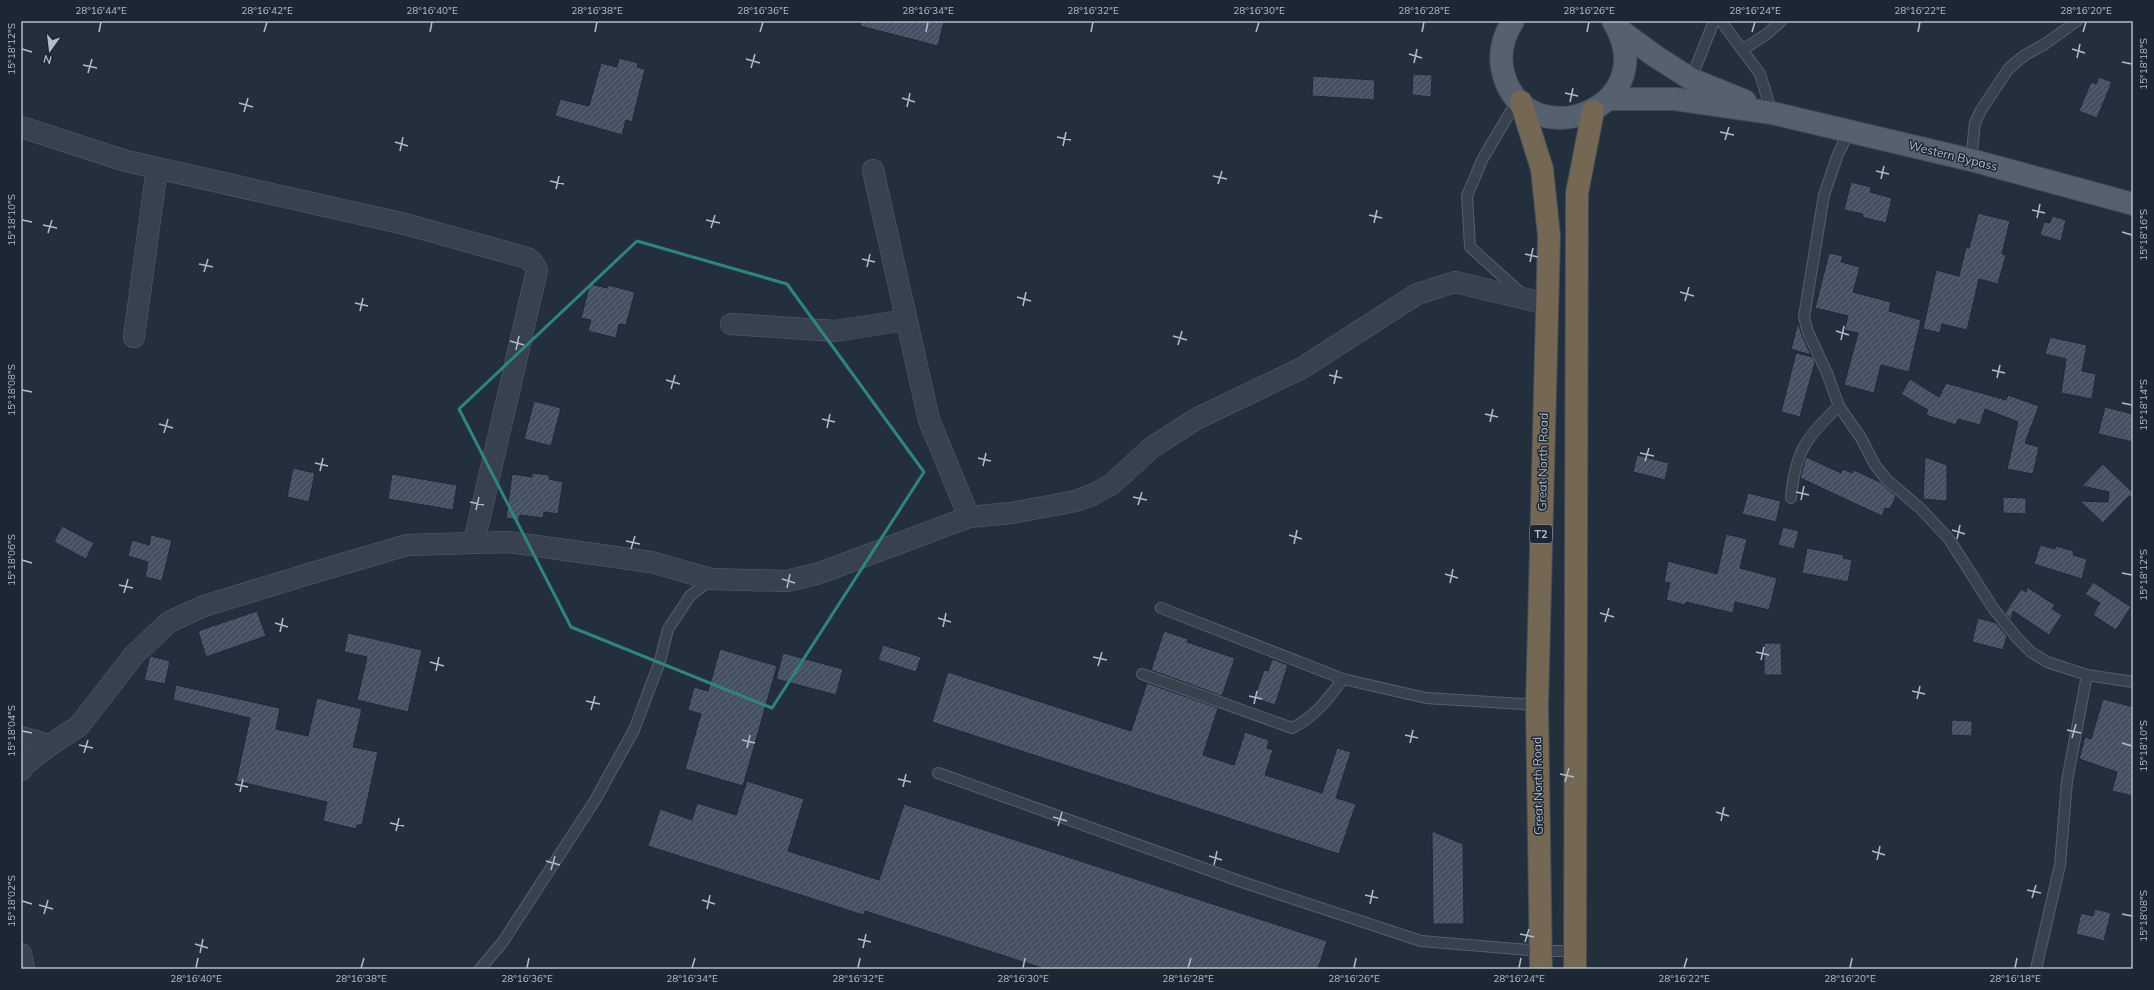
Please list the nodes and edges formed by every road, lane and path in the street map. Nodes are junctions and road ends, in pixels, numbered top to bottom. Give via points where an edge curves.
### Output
1 (1513, 21) edge
2 (1714, 21) edge
3 (1721, 21) edge
4 (1781, 21) edge
5 (2077, 21) edge
6 (1615, 25) edge
7 (1744, 49) junction
8 (1691, 79) junction
9 (1520, 101) junction
10 (1601, 105) junction
11 (1772, 112) junction
12 (21, 128) edge
13 (1850, 131) junction
14 (1971, 160) junction
15 (157, 168) junction
16 (873, 170) dead end
17 (2133, 204) edge
18 (1538, 301) junction
19 (906, 320) junction
20 (731, 324) dead end
21 (134, 337) dead end
22 (1839, 406) junction
23 (1791, 498) dead end
24 (969, 517) junction
25 (474, 542) junction
26 (712, 579) junction
27 (1161, 608) dead end
28 (1142, 674) dead end
29 (2088, 675) junction
30 (1343, 679) junction
31 (2133, 682) edge
32 (1537, 705) junction
33 (21, 737) edge
34 (50, 745) junction
35 (21, 770) edge
36 (938, 773) dead end
37 (21, 954) edge
38 (1541, 960) edge
39 (1575, 960) edge
40 (24, 969) edge
41 (480, 969) edge
42 (2036, 969) edge

1 - 9 main road via 1502,45 1501,61 1508,86
2 - 8 lane
3 - 7 lane
4 - 7 lane
5 - 14 lane via 2025,55 2010,68 1975,124
6 - 8 main road, Western Bypass via 1655,56
6 - 10 main road via 1622,39 1625,60 1620,81
7 - 11 lane via 1760,74
8 - 11 main road, Western Bypass
9 - 10 main road via 1538,113 1556,118 1576,117
9 - 18 highway, Great North Road / T2 via 1542,169 1549,236
9 - 18 lane via 1482,160 1467,196 1470,247
10 - 11 main road, Western Bypass via 1675,99
10 - 39 highway via 1577,193
11 - 13 main road, Western Bypass
12 - 15 street via 126,161
13 - 14 main road, Western Bypass
13 - 22 lane via 1838,154 1824,195 1804,317
14 - 17 main road, Western Bypass
15 - 21 street
15 - 25 street via 405,224 527,258 534,263 537,270
16 - 19 street
18 - 24 street via 1455,282 1417,294 1302,368 1196,419 1151,448 1112,484 1094,494 1076,501 1011,513
18 - 32 highway, Great North Road / T2
19 - 20 street via 835,331
19 - 24 street via 929,420
22 - 23 lane via 1816,427 1804,443 1792,480
22 - 29 lane via 1886,480 1920,508 1949,539 1989,602 2018,638 2047,662
24 - 26 street via 820,573 787,581
25 - 26 street via 508,542 651,562
25 - 34 street via 407,545 204,606 169,622 134,655 79,726
26 - 41 lane via 690,596 668,629 660,661 634,730 594,802 502,942
27 - 30 lane
28 - 30 lane via 1292,728 1306,721 1322,706
29 - 31 lane
29 - 42 lane via 2067,781 2060,866
30 - 32 lane via 1426,698
32 - 38 highway, Great North Road / T2
33 - 34 street
34 - 35 street
36 - 38 lane via 1242,882 1421,941
37 - 40 street
38 - 39 lane

